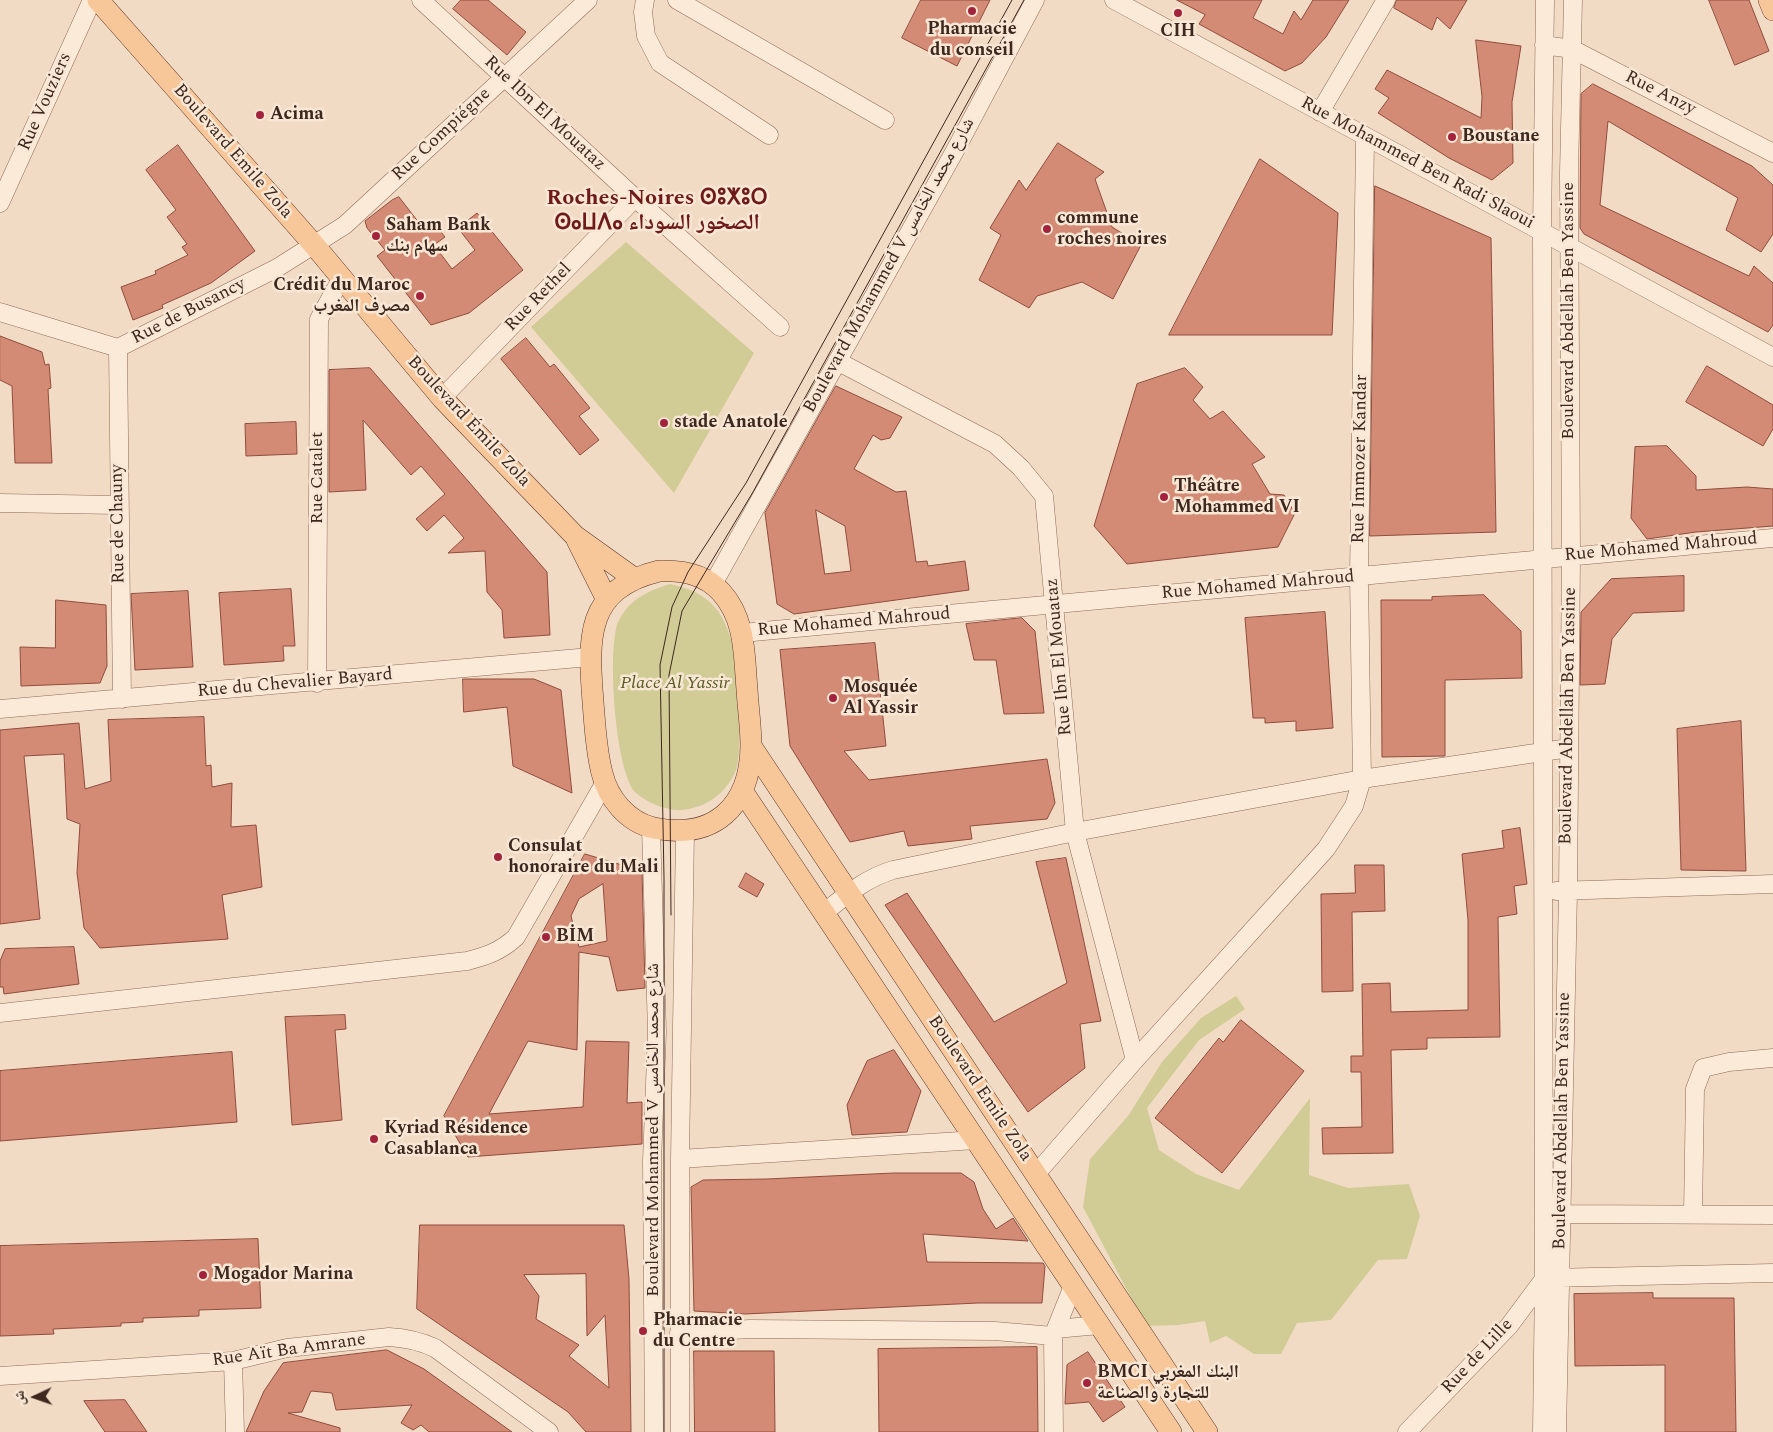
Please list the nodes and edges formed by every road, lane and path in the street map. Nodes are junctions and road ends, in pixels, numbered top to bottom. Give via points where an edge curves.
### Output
1 (92, 0) edge
2 (98, 0) edge
3 (420, 0) edge
4 (588, 0) edge
5 (645, 0) edge
6 (677, 0) edge
7 (1035, 0) edge
8 (1114, 0) edge
9 (1386, 0) edge
10 (1545, 0) edge
11 (1573, 0) edge
12 (1768, 0) edge
13 (1773, 10) edge
14 (1544, 45) junction
15 (1572, 48) junction
16 (505, 77) junction
17 (1320, 112) junction
18 (885, 120) dead end
19 (769, 135) dead end
20 (1365, 138) junction
21 (1773, 153) edge
22 (635, 198) junction
23 (0, 203) edge
24 (1542, 230) junction
25 (1569, 245) junction
26 (315, 246) junction
27 (341, 278) junction
28 (364, 306) joint
29 (0, 312) edge
30 (1542, 325) junction
31 (1569, 325) junction
32 (780, 327) dead end
33 (118, 348) junction
34 (1773, 357) edge
35 (837, 361) junction
36 (442, 398) junction
37 (0, 503) edge
38 (118, 505) junction
39 (575, 536) junction
40 (1773, 538) edge
41 (1571, 556) junction
42 (1542, 559) junction
43 (1359, 576) junction
44 (634, 579) junction
45 (713, 584) junction
46 (607, 600) junction
47 (1056, 605) junction
48 (742, 634) junction
49 (590, 657) junction
50 (317, 683) junction
51 (122, 699) junction
52 (0, 709) edge
53 (751, 746) junction
54 (1569, 748) junction
55 (1543, 750) junction
56 (1362, 779) junction
57 (604, 784) junction
58 (743, 792) junction
59 (651, 827) junction
60 (685, 831) junction
61 (1074, 832) junction
62 (1773, 884) edge
63 (1568, 891) junction
64 (849, 892) junction
65 (1542, 892) junction
66 (825, 912) junction
67 (0, 1013) edge
68 (1773, 1058) edge
69 (1135, 1060) junction
70 (976, 1140) junction
71 (680, 1159) junction
72 (1036, 1174) junction
73 (1561, 1214) junction
74 (1693, 1214) junction
75 (1773, 1215) edge
76 (1773, 1273) edge
77 (1552, 1278) junction
78 (1073, 1286) junction
79 (1100, 1325) junction
80 (679, 1332) junction
81 (1055, 1333) junction
82 (233, 1360) junction
83 (0, 1376) edge
84 (235, 1432) edge
85 (549, 1432) edge
86 (654, 1432) edge
87 (680, 1432) edge
88 (1054, 1432) edge
89 (1171, 1432) edge
90 (1207, 1432) edge
91 (1407, 1432) edge
92 (1542, 1432) edge
93 (1557, 1432) edge

1 - 23 street, Rue Vouziers
2 - 26 main road, Boulevard Emile Zola
3 - 16 street, Rue Ibn El Mouataz
4 - 16 street, Rue Compiégne
5 - 19 street via 646,36 660,63
6 - 18 street
7 - 35 street, Boulevard Mohammed V شارع محمد الخامس
8 - 17 street, Rue Mohammed Ben Radi Slaoui
9 - 17 street
10 - 14 street, Boulevard Abdellah Ben Yassine
11 - 15 street, Boulevard Abdellah Ben Yassine
12 - 13 main road
14 - 15 street, Rue Anzy
14 - 24 street, Boulevard Abdellah Ben Yassine
15 - 21 street, Rue Anzy
15 - 25 street, Boulevard Abdellah Ben Yassine
16 - 22 street, Rue Ibn El Mouataz
16 - 26 street, Rue Compiégne via 345,225
17 - 20 street, Rue Mohammed Ben Radi Slaoui
20 - 24 street, Rue Mohammed Ben Radi Slaoui
20 - 43 street, Rue Immozer Kandar
22 - 32 street, Rue Ibn El Mouataz
22 - 36 street, Rue Rethel
24 - 25 street, Rue Mohammed Ben Radi Slaoui
24 - 30 street, Boulevard Abdellah Ben Yassine
25 - 31 street, Boulevard Abdellah Ben Yassine
25 - 34 street, Rue Mohammed Ben Radi Slaoui
26 - 27 main road, Boulevard Emile Zola
26 - 33 street, Rue de Busancy
27 - 28 main road, Boulevard Emile Zola
27 - 50 street, Rue Catalet via 319,319
28 - 36 main road, Boulevard Émile Zola
29 - 33 street, Rue de Busancy
30 - 31 street
30 - 42 street, Boulevard Abdellah Ben Yassine
31 - 41 street, Boulevard Abdellah Ben Yassine
33 - 38 street, Rue de Chauny
35 - 45 street, Boulevard Mohammed V شارع محمد الخامس
35 - 47 street, Rue Ibn El Mouataz via 995,444 1022,468 1044,496
36 - 39 main road, Boulevard Émile Zola
37 - 38 street
38 - 51 street, Rue de Chauny
39 - 44 main road, Boulevard Émile Zola
39 - 46 main road, Boulevard Émile Zola
40 - 41 street, Rue Mohamed Mahroud
41 - 42 street, Rue Mohamed Mahroud
41 - 54 street, Boulevard Abdellah Ben Yassine
42 - 43 street, Rue Mohamed Mahroud
42 - 55 street, Boulevard Abdellah Ben Yassine
43 - 47 street, Rue Mohamed Mahroud
43 - 56 street, Rue Immozer Kandar
44 - 45 main road via 659,571 688,572
44 - 46 main road
45 - 48 main road via 730,605
46 - 49 main road via 594,627
47 - 48 street, Rue Mohamed Mahroud
47 - 61 street, Rue Ibn El Mouataz
48 - 53 main road
49 - 50 street, Rue du Chevalier Bayard
49 - 57 main road via 599,763
50 - 51 street, Rue du Chevalier Bayard
51 - 52 street, Rue du Chevalier Bayard
53 - 58 main road
53 - 64 main road, Boulevard Emile Zola
54 - 55 street
54 - 63 street, Boulevard Abdellah Ben Yassine
55 - 56 street
55 - 65 street, Boulevard Abdellah Ben Yassine
56 - 61 street
56 - 69 street, Rue Immozer Kandar via 1354,806 1326,849
57 - 59 main road via 622,810
57 - 67 street via 516,937 504,949 488,956 467,961
58 - 60 main road via 723,816 702,827
58 - 66 main road, Boulevard Emile Zola
59 - 60 main road via 672,832
59 - 86 street, Boulevard Mohammed V شارع محمد الخامس via 657,1032 652,1161
60 - 71 street, Boulevard Mohammed V شارع محمد الخامس
61 - 64 street via 893,870
61 - 69 street, Rue Ibn El Mouataz
62 - 63 street
63 - 65 street
63 - 73 street, Boulevard Abdellah Ben Yassine
64 - 66 street
64 - 72 main road, Boulevard Emile Zola
65 - 77 street, Boulevard Abdellah Ben Yassine
66 - 70 main road, Boulevard Emile Zola
68 - 74 street via 1703,1068 1695,1089
69 - 72 street, Rue Immozer Kandar
70 - 71 street
70 - 78 main road, Boulevard Emile Zola
71 - 80 street, Boulevard Mohammed V شارع محمد الخامس
72 - 90 main road, Boulevard Emile Zola
73 - 74 street
73 - 77 street, Boulevard Abdellah Ben Yassine
74 - 75 street
76 - 77 street
77 - 91 street, Rue de Lille
77 - 92 street, Boulevard Abdellah Ben Yassine
77 - 93 street, Boulevard Abdellah Ben Yassine
78 - 79 main road, Boulevard Emile Zola
78 - 81 street
79 - 81 street
79 - 89 main road, Boulevard Emile Zola
80 - 81 street via 750,1329
80 - 87 street, Boulevard Mohammed V شارع محمد الخامس
81 - 88 street
82 - 83 street, Rue Aït Ba Amrane
82 - 84 street
82 - 85 street, Rue Aït Ba Amrane via 287,1348 389,1337 420,1341 435,1348

